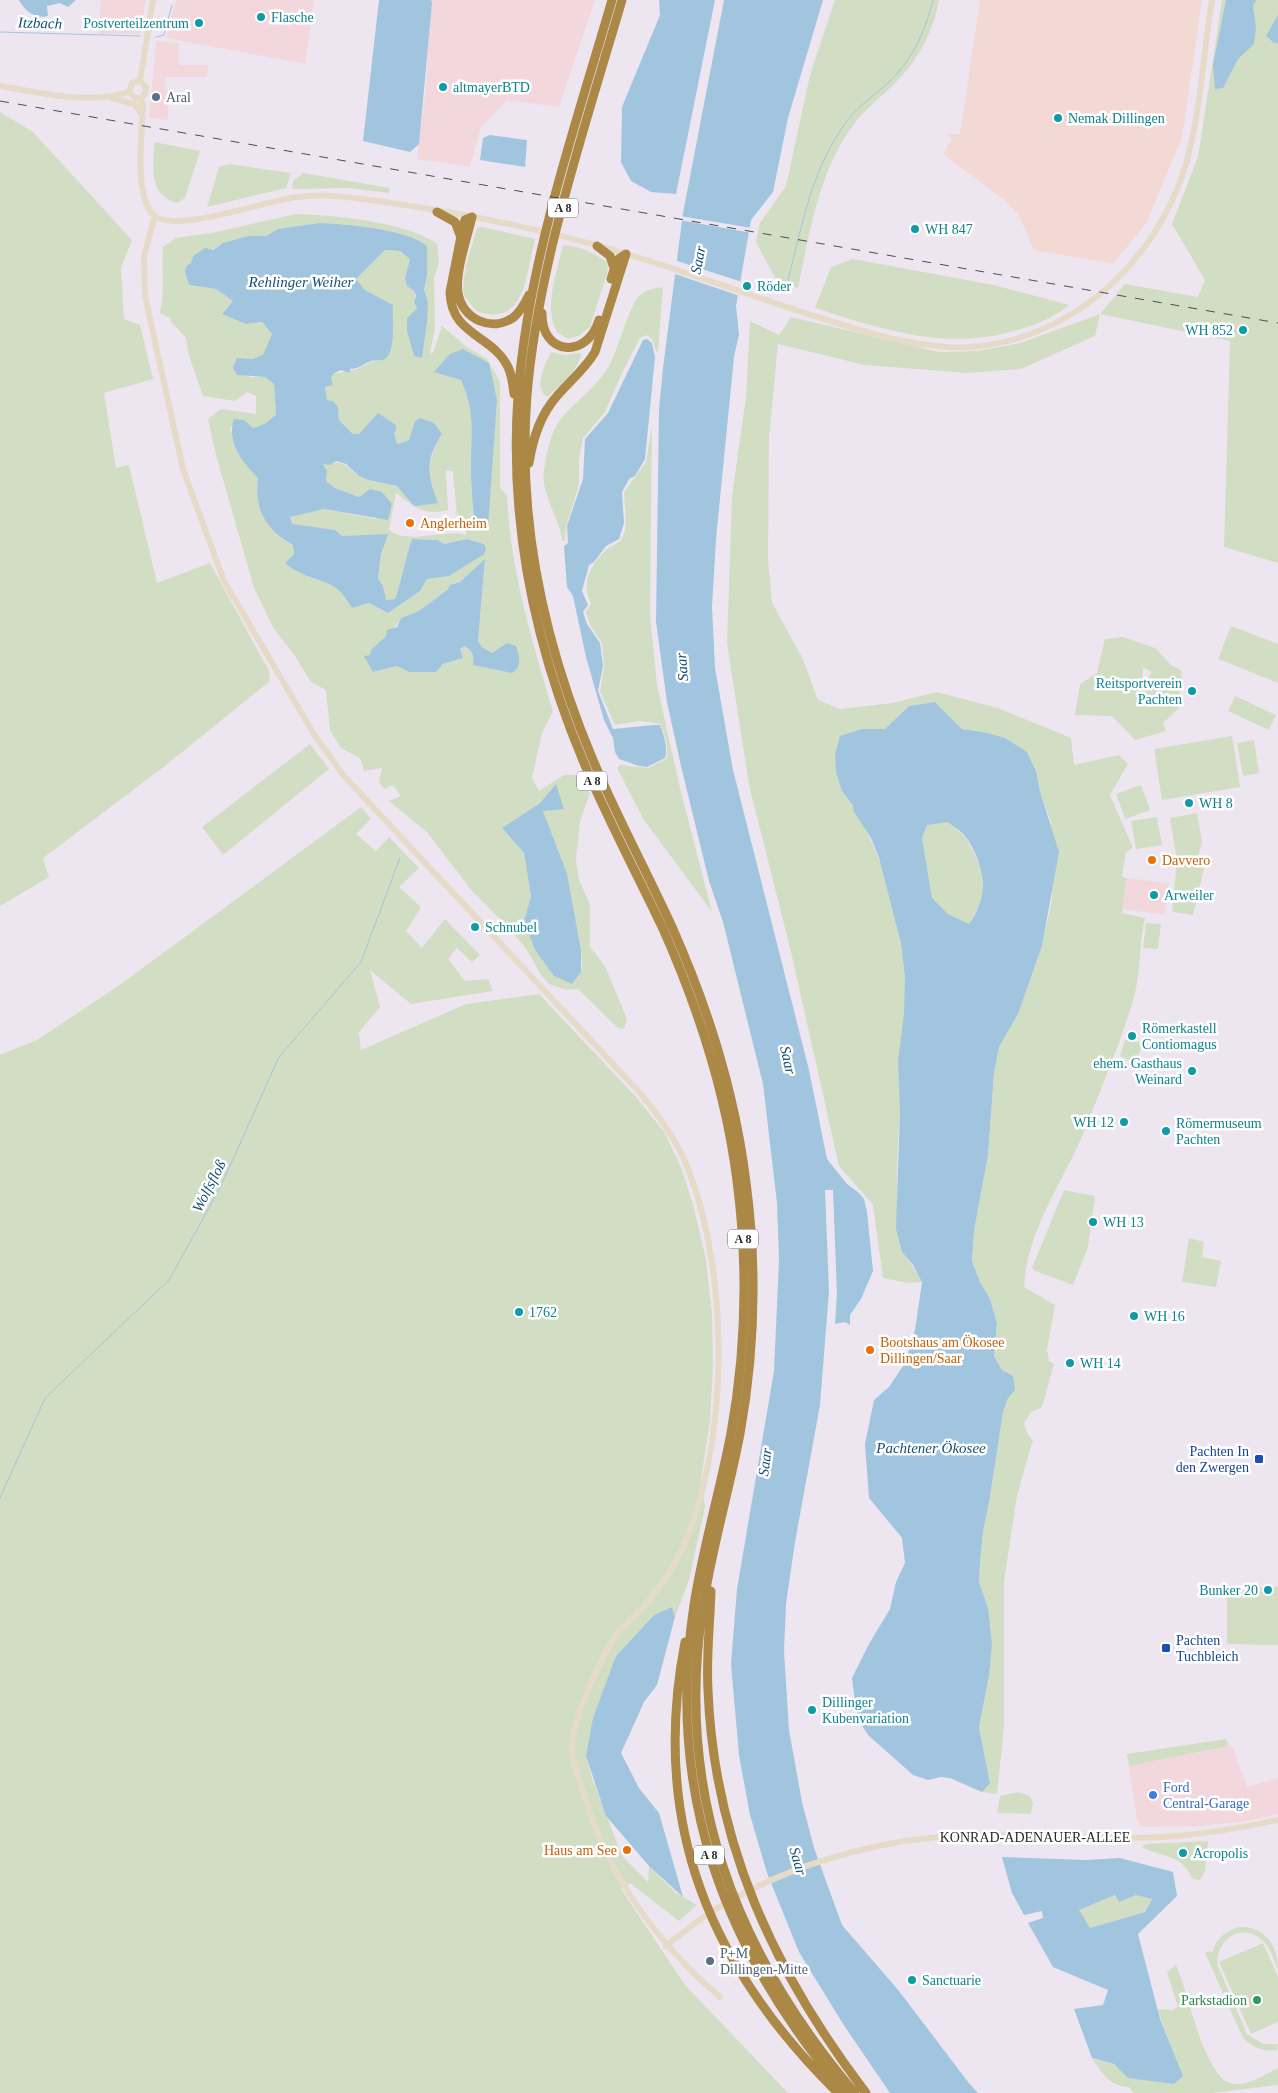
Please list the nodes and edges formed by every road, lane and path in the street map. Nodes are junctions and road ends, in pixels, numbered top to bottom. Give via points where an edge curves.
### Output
1 (153, 0) edge
2 (612, 0) edge
3 (622, 0) edge
4 (1212, 0) edge
5 (140, 81) junction
6 (0, 86) edge
7 (129, 92) junction
8 (100, 96) junction
9 (140, 98) junction
10 (143, 120) junction
11 (437, 212) junction
12 (155, 216) junction
13 (472, 217) junction
14 (460, 237) junction
15 (597, 246) junction
16 (626, 254) junction
17 (614, 270) junction
18 (534, 286) junction
19 (542, 293) junction
20 (516, 424) junction
21 (526, 484) junction
22 (692, 988) junction
23 (702, 1012) junction
24 (710, 1568) junction
25 (698, 1581) junction
26 (1278, 1820) edge
27 (749, 1891) junction
28 (709, 1913) junction
29 (666, 1946) junction
30 (720, 1997) dead end
31 (838, 2093) edge
32 (845, 2093) edge
33 (856, 2093) edge
34 (866, 2093) edge

1 - 5 main road
2 - 18 highway, A 8
3 - 19 highway, A 8 via 559,221
4 - 16 main road via 1192,135 1180,181 1139,254 1117,280 1066,319 1028,335 971,347 928,345 893,339
5 - 7 main road via 132,83
5 - 9 main road via 145,84 146,91
6 - 8 main road via 72,97
7 - 8 main road
7 - 9 main road
8 - 10 main road via 120,98 134,104
9 - 10 main road
10 - 12 main road via 142,195
11 - 12 main road via 325,195 282,199 217,216 186,220
11 - 13 main road
11 - 14 highway via 455,222
12 - 29 main road via 144,256 143,280 148,314 183,469 224,581 315,736 344,776 641,1094 668,1130 693,1182 709,1247 718,1338 716,1413 706,1480 689,1533 672,1568 658,1590 620,1630 609,1647 580,1714 572,1743 576,1771 603,1848 624,1886
13 - 14 highway via 465,220
13 - 15 main road
13 - 18 highway via 458,284 464,309 487,324 505,322 520,311
14 - 20 highway via 450,292 453,310 461,324 508,366
15 - 16 main road
15 - 17 highway via 610,256
16 - 17 highway via 618,257
16 - 21 highway via 595,352 551,404 538,427
17 - 19 highway via 596,329 590,339 578,346 567,348 558,345 545,334 541,321
18 - 20 highway, A 8 via 522,354
19 - 21 highway, A 8 via 526,400
20 - 22 highway, A 8 via 516,485 523,554 545,657 588,772
21 - 22 highway, A 8 via 540,600 563,682 596,768 672,928
22 - 23 highway, A 8
23 - 24 highway, A 8 via 729,1089 742,1150 750,1214 753,1291 749,1366 740,1430
23 - 25 highway, A 8 via 733,1152 741,1215 744,1291 732,1428
24 - 27 highway via 708,1689 713,1748 725,1817
24 - 33 highway, A 8 via 698,1646 697,1714 705,1796 720,1861 742,1920 775,1983 817,2046
25 - 28 highway via 681,1663 675,1751 680,1814
25 - 32 highway, A 8 via 689,1645 689,1740 697,1806 711,1863 734,1924 757,1970 796,2030
26 - 27 main road, KONRAD-ADENAUER-ALLEE via 1178,1836 940,1837 890,1844 830,1858
27 - 28 main road, KONRAD-ADENAUER-ALLEE
27 - 34 highway via 778,1956 806,2007
28 - 29 main road, KONRAD-ADENAUER-ALLEE
28 - 31 highway via 755,1996
29 - 30 main road

